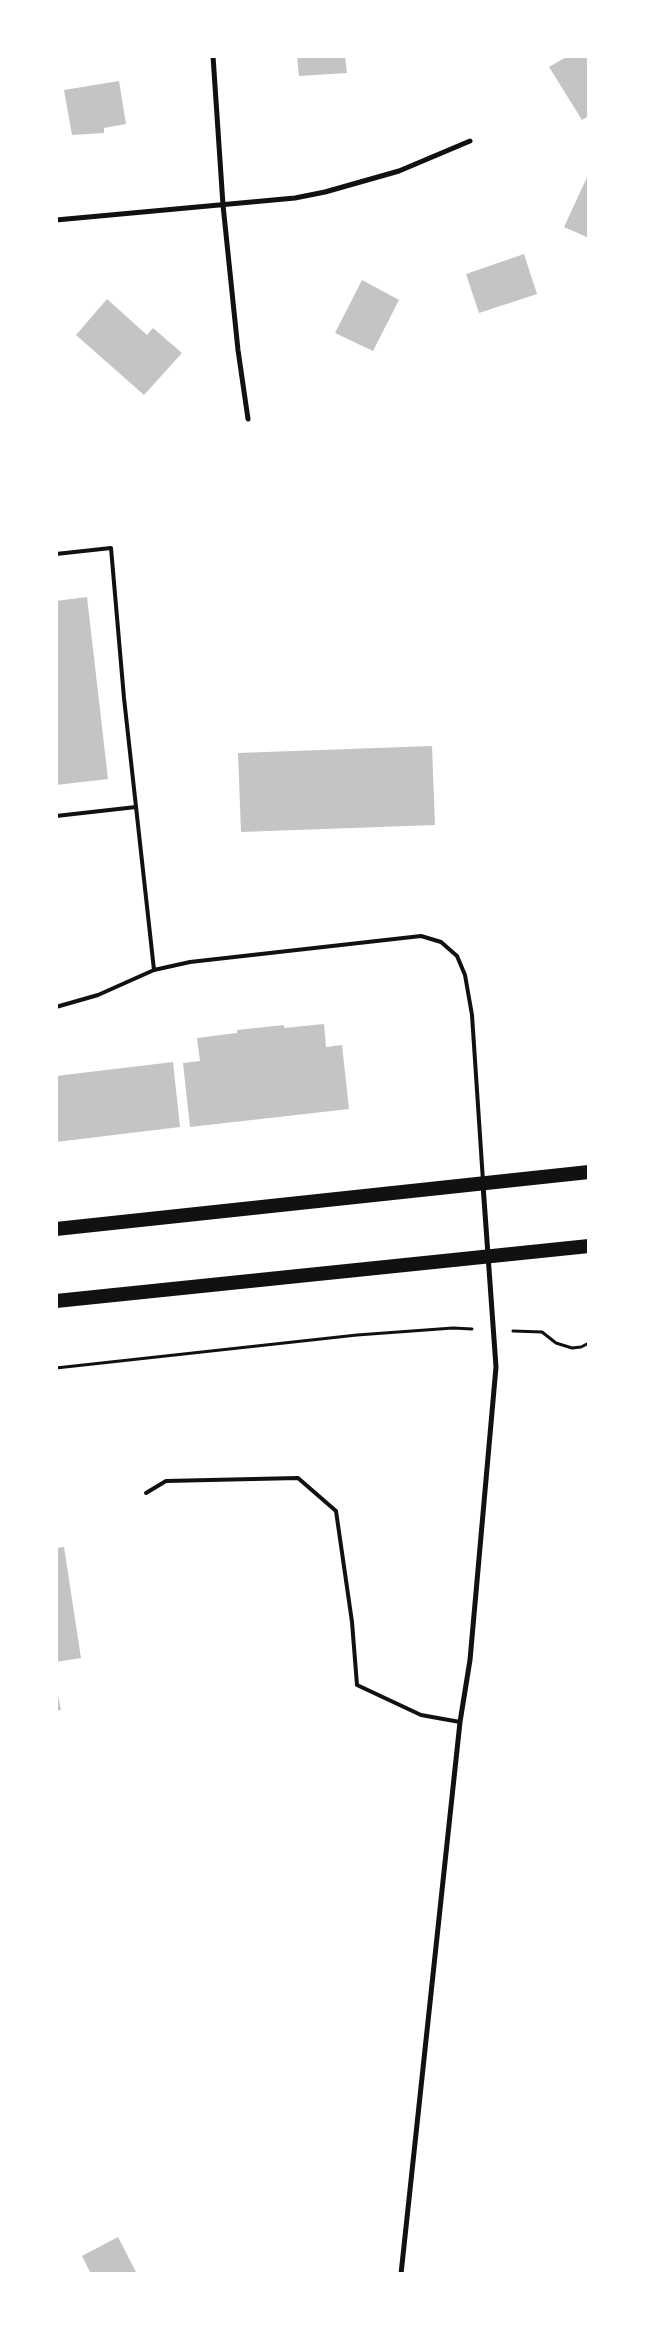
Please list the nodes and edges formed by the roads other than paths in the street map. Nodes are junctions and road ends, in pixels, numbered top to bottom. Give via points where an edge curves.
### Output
1 (213, 56) edge
2 (470, 141) dead end
3 (223, 205) junction
4 (56, 220) edge
5 (248, 419) dead end
6 (56, 554) edge
7 (136, 807) junction
8 (56, 816) edge
9 (154, 970) junction
10 (56, 1007) edge
11 (589, 1172) edge
12 (483, 1183) junction
13 (56, 1229) edge
14 (589, 1246) edge
15 (488, 1256) junction
16 (56, 1301) edge
17 (146, 1493) dead end
18 (460, 1722) junction
19 (402, 2274) edge

1 - 3 street
2 - 3 street via 399,171 325,192
3 - 4 street
3 - 5 street
6 - 7 lane via 111,548
7 - 8 lane
7 - 9 lane
9 - 10 lane via 98,995
9 - 12 lane via 190,962 421,936 441,942 457,956 465,975 472,1015
11 - 12 highway
12 - 13 highway
12 - 15 street
14 - 15 highway
15 - 16 highway
15 - 18 street via 496,1368 470,1660
17 - 18 lane via 166,1481 298,1478 336,1511 352,1622 357,1685 421,1715
18 - 19 street

